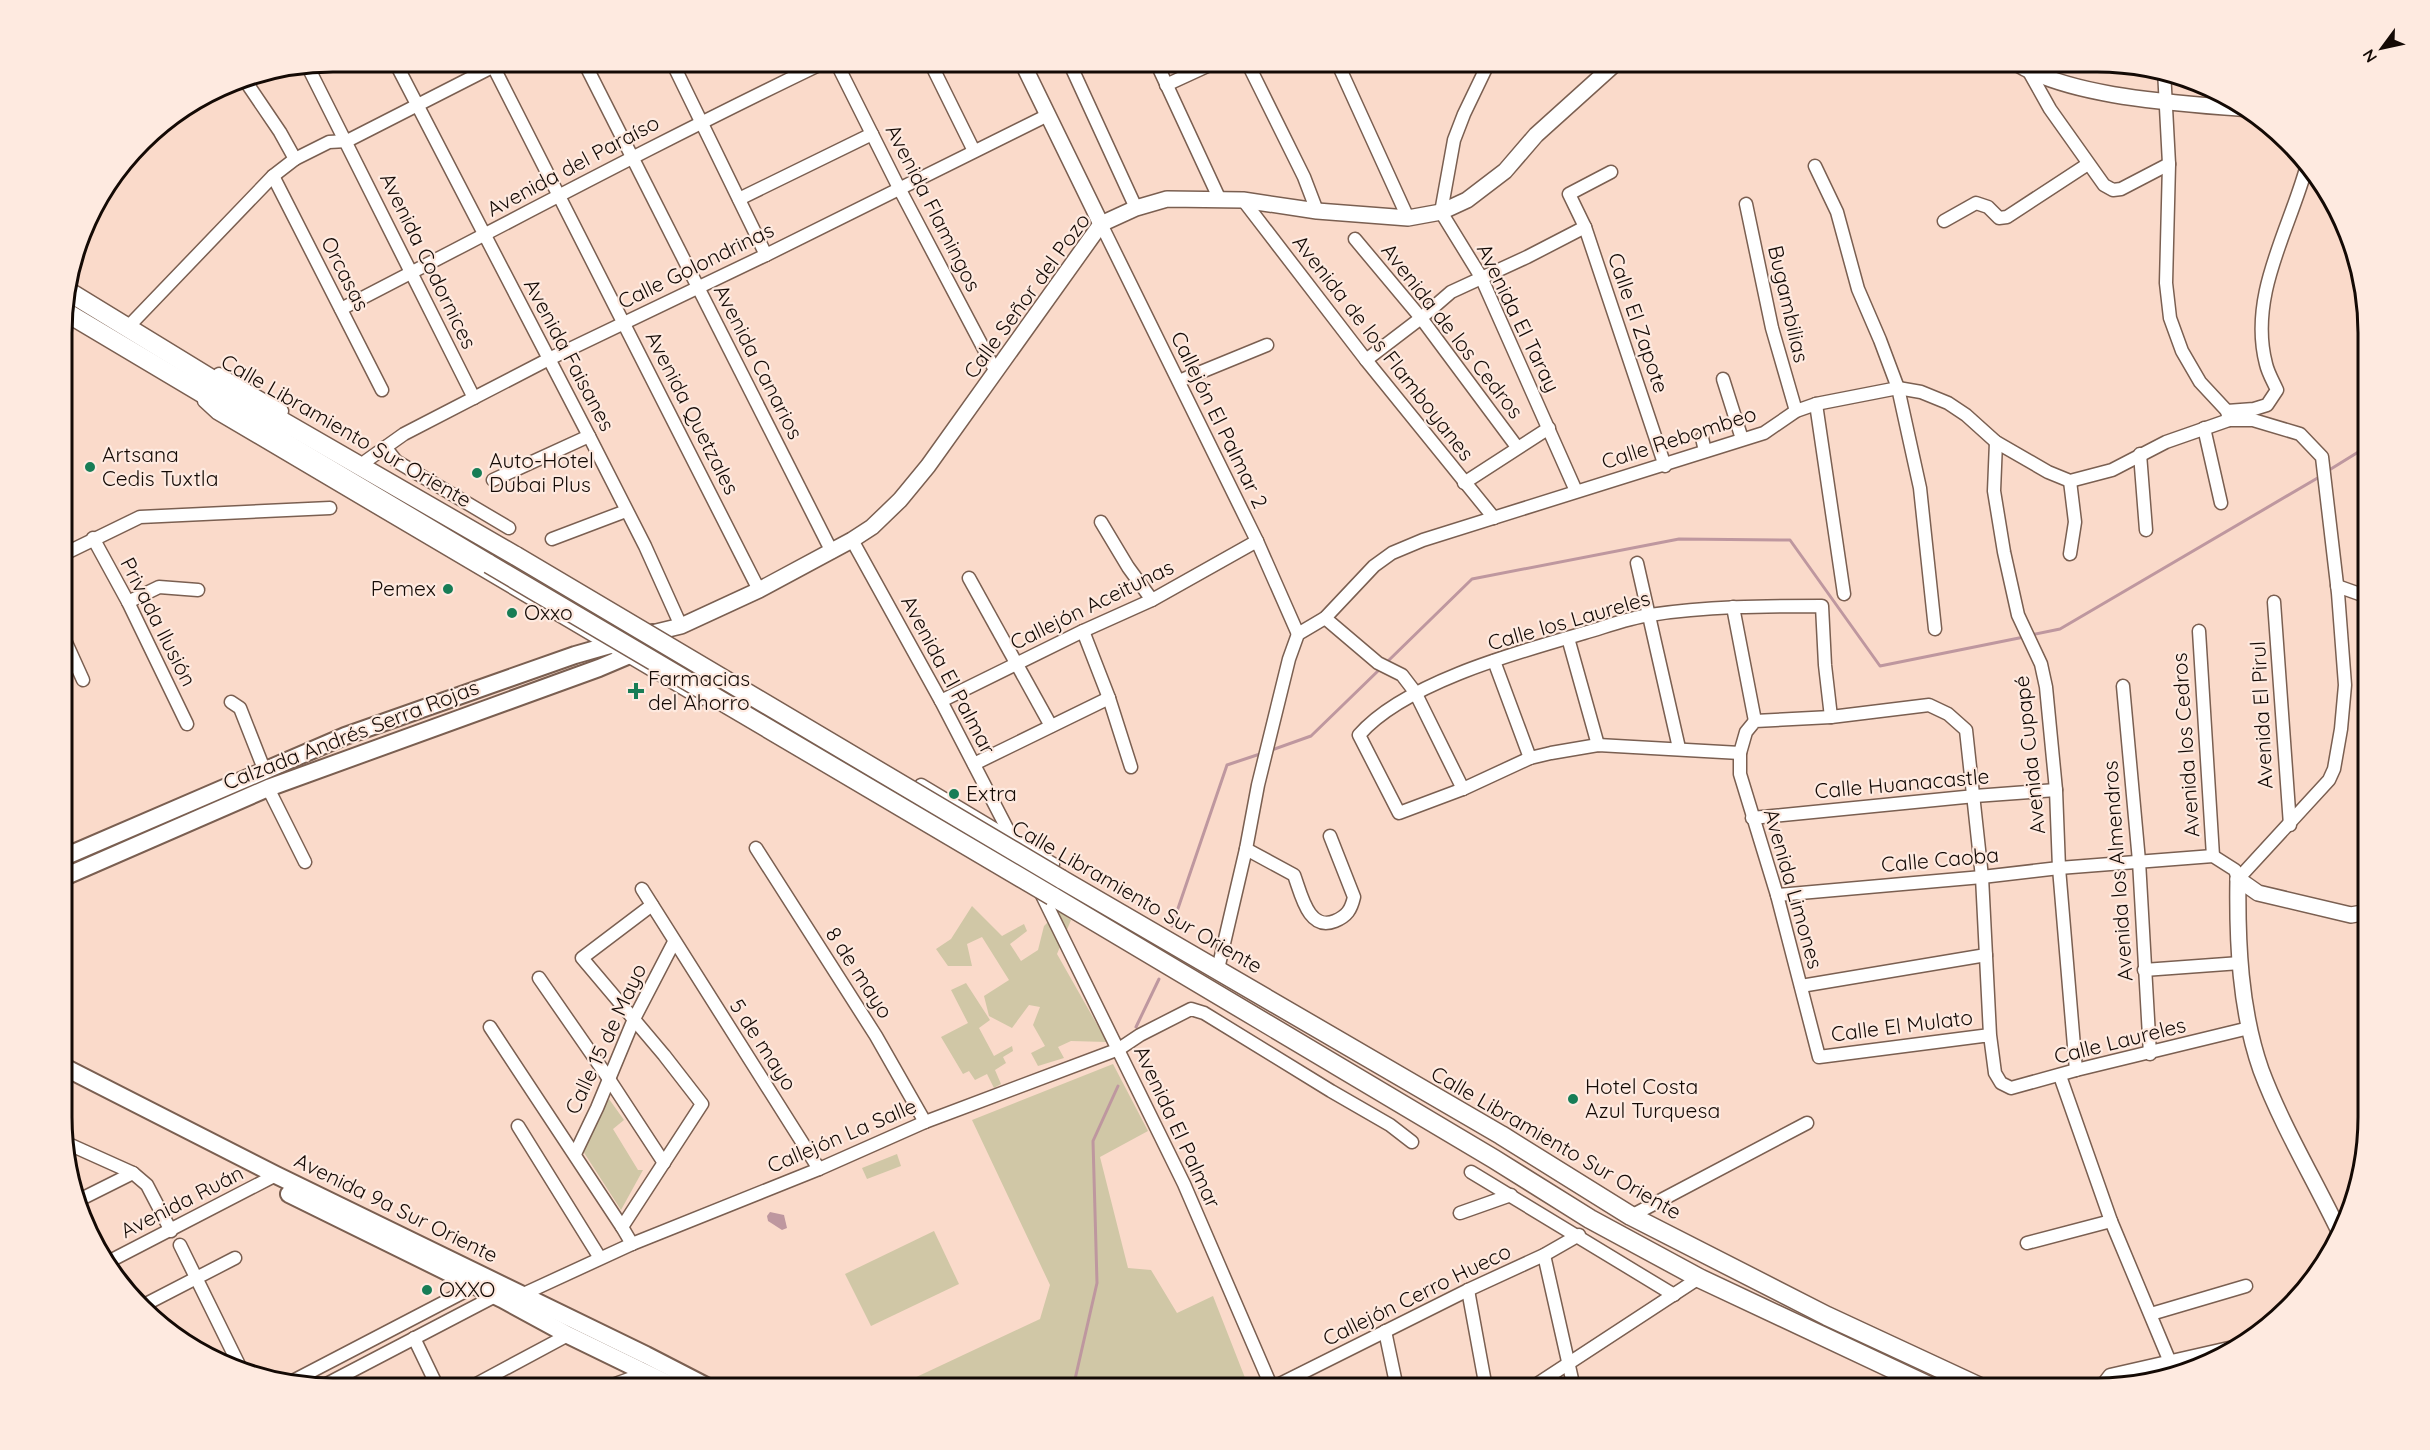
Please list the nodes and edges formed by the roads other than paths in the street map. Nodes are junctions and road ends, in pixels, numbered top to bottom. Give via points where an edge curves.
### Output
1 (400, 72) edge
2 (479, 72) edge
3 (500, 72) edge
4 (589, 72) edge
5 (677, 72) edge
6 (804, 72) edge
7 (841, 72) edge
8 (935, 72) edge
9 (1027, 72) edge
10 (1074, 72) edge
11 (1160, 72) edge
12 (1194, 72) edge
13 (1252, 72) edge
14 (1342, 72) edge
15 (1485, 72) edge
16 (1606, 72) edge
17 (2029, 72) edge
18 (2041, 72) edge
19 (311, 73) edge
20 (2165, 81) edge
21 (1166, 85) junction
22 (249, 86) edge
23 (2166, 102) junction
24 (418, 105) junction
25 (2227, 107) edge
26 (1048, 115) junction
27 (701, 121) junction
28 (872, 134) junction
29 (347, 141) junction
30 (974, 151) junction
31 (634, 157) junction
32 (295, 159) junction
33 (2088, 164) junction
34 (2169, 164) junction
35 (1815, 166) dead end
36 (1611, 172) dead end
37 (2304, 174) edge
38 (273, 176) junction
39 (899, 188) junction
40 (560, 197) junction
41 (739, 199) junction
42 (1220, 200) junction
43 (1243, 200) junction
44 (1746, 204) dead end
45 (1136, 208) junction
46 (1317, 211) junction
47 (1441, 212) junction
48 (1408, 218) junction
49 (1944, 221) dead end
50 (1101, 224) junction
51 (1585, 227) junction
52 (484, 235) junction
53 (1355, 239) dead end
54 (765, 255) junction
55 (411, 273) junction
56 (1481, 277) junction
57 (698, 286) junction
58 (75, 295) edge
59 (341, 309) junction
60 (73, 316) edge
61 (1421, 318) junction
62 (624, 322) junction
63 (128, 327) junction
64 (1267, 345) dead end
65 (549, 358) junction
66 (1366, 360) junction
67 (996, 372) junction
68 (1723, 379) dead end
69 (1179, 381) junction
70 (204, 385) junction
71 (1898, 388) junction
72 (382, 390) dead end
73 (474, 398) junction
74 (1816, 404) junction
75 (244, 410) junction
76 (1796, 411) junction
77 (2228, 416) junction
78 (1549, 428) junction
79 (2204, 428) junction
80 (589, 436) junction
81 (1702, 438) dead end
82 (1742, 439) junction
83 (1996, 442) junction
84 (385, 447) junction
85 (1517, 447) junction
86 (1705, 451) junction
87 (2140, 454) junction
88 (366, 461) junction
89 (1665, 466) junction
90 (493, 480) dead end
91 (2070, 481) junction
92 (1464, 483) junction
93 (1576, 491) junction
94 (2221, 503) dead end
95 (330, 508) dead end
96 (626, 511) junction
97 (1494, 518) junction
98 (1101, 522) dead end
99 (509, 528) dead end
100 (2146, 530) dead end
101 (93, 538) junction
102 (552, 539) dead end
103 (852, 540) junction
104 (1257, 541) junction
105 (72, 550) edge
106 (832, 552) junction
107 (2070, 554) dead end
108 (1637, 563) dead end
109 (969, 579) dead end
110 (2337, 586) junction
111 (198, 590) dead end
112 (759, 590) junction
113 (2358, 593) edge
114 (1844, 594) dead end
115 (1152, 600) junction
116 (128, 602) junction
117 (2274, 602) dead end
118 (1733, 607) junction
119 (1648, 615) junction
120 (1325, 618) junction
121 (1935, 629) dead end
122 (1083, 631) junction
123 (2199, 631) dead end
124 (665, 633) junction
125 (1298, 634) junction
126 (1568, 638) junction
127 (607, 645) junction
128 (72, 656) edge
129 (627, 657) junction
130 (1494, 661) junction
131 (1015, 664) junction
132 (83, 680) dead end
133 (2123, 686) dead end
134 (1415, 692) junction
135 (1109, 698) junction
136 (941, 701) junction
137 (231, 702) dead end
138 (1831, 717) junction
139 (1755, 721) junction
140 (187, 724) dead end
141 (1051, 726) junction
142 (1598, 745) junction
143 (1679, 748) junction
144 (308, 751) junction
145 (1740, 753) junction
146 (1530, 758) junction
147 (974, 764) junction
148 (1131, 767) dead end
149 (264, 769) junction
150 (315, 770) junction
151 (268, 788) junction
152 (1463, 789) junction
153 (2056, 790) junction
154 (1975, 796) junction
155 (1752, 818) junction
156 (2290, 825) junction
157 (1330, 836) dead end
158 (1012, 839) junction
159 (756, 848) dead end
160 (1246, 849) junction
161 (72, 853) edge
162 (2213, 856) junction
163 (1022, 861) dead end
164 (2139, 861) junction
165 (305, 862) dead end
166 (2059, 868) junction
167 (72, 874) edge
168 (1982, 877) junction
169 (2238, 879) junction
170 (642, 890) dead end
171 (1045, 894) junction
172 (1777, 895) junction
173 (652, 905) junction
174 (2358, 914) edge
175 (1124, 915) junction
176 (674, 942) junction
177 (1986, 955) junction
178 (2241, 963) junction
179 (1218, 969) junction
180 (2144, 970) junction
181 (539, 978) dead end
182 (1801, 986) junction
183 (634, 1019) junction
184 (490, 1027) dead end
185 (2249, 1028) junction
186 (1990, 1035) junction
187 (1121, 1053) junction
188 (2150, 1054) junction
189 (1819, 1056) joint
190 (2076, 1070) junction
191 (72, 1071) edge
192 (2060, 1076) junction
193 (609, 1079) junction
194 (72, 1084) edge
195 (925, 1122) junction
196 (1807, 1123) dead end
197 (518, 1126) dead end
198 (1412, 1142) dead end
199 (74, 1146) edge
200 (574, 1154) junction
201 (664, 1163) junction
202 (819, 1169) junction
203 (1472, 1172) dead end
204 (133, 1173) junction
205 (270, 1179) junction
206 (1511, 1195) junction
207 (85, 1197) edge
208 (311, 1199) junction
209 (1460, 1213) dead end
210 (1631, 1216) junction
211 (2111, 1221) junction
212 (2335, 1224) edge
213 (622, 1227) junction
214 (171, 1231) junction
215 (1579, 1235) junction
216 (2027, 1243) dead end
217 (632, 1244) junction
218 (180, 1245) dead end
219 (1544, 1255) junction
220 (235, 1258) dead end
221 (600, 1258) junction
222 (114, 1259) edge
223 (1699, 1278) junction
224 (197, 1279) junction
225 (490, 1279) junction
226 (2246, 1286) dead end
227 (475, 1287) junction
228 (1468, 1290) junction
229 (509, 1295) junction
230 (1674, 1295) junction
231 (150, 1302) edge
232 (2151, 1314) junction
233 (1385, 1331) junction
234 (568, 1335) junction
235 (414, 1338) junction
236 (2207, 1353) edge
237 (236, 1359) edge
238 (2170, 1362) junction
239 (1568, 1364) junction
240 (302, 1376) edge
241 (342, 1376) joint
242 (2108, 1377) edge
243 (338, 1378) edge
244 (433, 1378) edge
245 (488, 1378) edge
246 (643, 1378) edge
247 (688, 1378) edge
248 (1268, 1378) edge
249 (1292, 1378) edge
250 (1395, 1378) edge
251 (1484, 1378) edge
252 (1546, 1378) edge
253 (1572, 1378) edge
254 (1912, 1378) edge
255 (1960, 1378) edge

1 - 24 street, Avenida Faisanes
2 - 24 street
3 - 40 street, Avenida Quetzales
4 - 31 street, Avenida Canarios
5 - 27 street
6 - 27 street, Avenida del Paraíso
7 - 28 street, Avenida Flamingos
8 - 30 street
9 - 26 street
10 - 45 street
11 - 21 street
12 - 21 street
13 - 46 street
14 - 48 street
15 - 47 street via 1454,140
16 - 47 street, Calle Señor del Pozo via 1536,135 1505,171 1467,200
17 - 33 street
18 - 23 street via 2082,88
19 - 29 street, Avenida Codornices
20 - 23 street
21 - 42 street
22 - 32 street
23 - 25 street
23 - 34 street
24 - 29 street
24 - 52 street, Avenida Faisanes
26 - 30 street, Calle Golondrinas
26 - 50 street
27 - 31 street, Avenida del Paraíso
27 - 41 street
28 - 39 street, Avenida Flamingos
28 - 41 street
29 - 32 street via 329,142
29 - 55 street, Avenida Codornices
30 - 39 street, Calle Golondrinas
31 - 40 street, Avenida del Paraíso
31 - 57 street, Avenida Canarios
32 - 38 street
33 - 34 street via 2104,185 2113,190
33 - 49 street via 2007,217 1999,218 1988,207 1976,203
34 - 77 street via 2166,283 2170,318 2182,351 2200,382
35 - 71 street via 1829,191 1858,289
36 - 51 street, Calle El Zapote via 1569,194
37 - 77 street via 2269,277 2263,311 2266,366 2277,390 2267,405
38 - 59 street, Orcasas
38 - 63 street
39 - 54 street, Calle Golondrinas
39 - 67 street, Avenida Flamingos
40 - 52 street, Avenida del Paraíso
40 - 62 street, Avenida Quetzales
41 - 54 street
42 - 43 street, Calle Señor del Pozo
42 - 45 street, Calle Señor del Pozo via 1167,199
43 - 46 street, Calle Señor del Pozo
43 - 66 street, Avenida de los Flamboyanes
44 - 76 street, Bugambilias via 1772,328
45 - 50 street, Calle Señor del Pozo
46 - 48 street, Calle Señor del Pozo
47 - 48 street, Calle Señor del Pozo
47 - 56 street, Avenida El Taray
50 - 67 street, Calle Señor del Pozo
50 - 69 street, Callejón El Palmar 2
51 - 56 street
51 - 89 street, Calle El Zapote
52 - 55 street, Avenida del Paraíso
52 - 65 street, Avenida Faisanes
53 - 61 street, Avenida de los Cedros
54 - 57 street, Calle Golondrinas
55 - 59 street, Avenida del Paraíso
55 - 73 street, Avenida Codornices
56 - 61 street via 1451,292
56 - 78 street, Avenida El Taray
57 - 62 street, Calle Golondrinas
57 - 106 street, Avenida Canarios
58 - 63 main road, Calle Libramiento Sur Oriente
59 - 72 street, Orcasas
60 - 70 main road, Calle Libramiento Sur Oriente
61 - 66 street
61 - 85 street, Avenida de los Cedros
62 - 65 street, Calle Golondrinas
62 - 112 street, Avenida Quetzales
63 - 70 main road, Calle Libramiento Sur Oriente
64 - 69 street
65 - 73 street, Calle Golondrinas
65 - 80 street, Avenida Faisanes
66 - 92 street, Avenida de los Flamboyanes
67 - 103 street, Calle Señor del Pozo via 900,500
68 - 82 street
69 - 104 street, Callejón El Palmar 2
70 - 75 main road, Calle Libramiento Sur Oriente
70 - 88 street via 218,374 226,377
70 - 127 street via 204,402 217,412
71 - 74 street, Calle Rebombeo
71 - 83 street, Calle Rebombeo via 1948,403
71 - 121 street via 1920,488
73 - 84 street, Calle Golondrinas
74 - 76 street, Calle Rebombeo
74 - 114 street
75 - 171 main road, Calle Libramiento Sur Oriente, bridge
75 - 175 main road, Calle Libramiento Sur Oriente, bridge via 594,602
76 - 82 street, Calle Rebombeo via 1764,433
77 - 79 street
77 - 110 street via 2300,434 2322,458
78 - 85 street
78 - 93 street, Avenida El Taray
79 - 87 street
79 - 94 street
80 - 90 street
80 - 96 street, Avenida Faisanes
81 - 86 street
82 - 86 street, Calle Rebombeo
83 - 91 street, Calle Rebombeo
83 - 153 street, Avenida Cupapé via 1994,491 2004,552 2018,615 2041,664
84 - 88 street, Calle Golondrinas
84 - 99 street via 396,460
85 - 92 street
86 - 89 street, Calle Rebombeo
87 - 91 street via 2112,470
87 - 100 street
88 - 124 street
89 - 93 street, Calle Rebombeo
91 - 107 street via 2075,522
92 - 97 street, Avenida de los Flamboyanes
93 - 97 street, Calle Rebombeo
95 - 101 street via 140,517
96 - 102 street
96 - 124 street, Avenida Faisanes via 645,546
97 - 120 street, Calle Rebombeo via 1392,553 1374,566
98 - 115 street
101 - 105 street
101 - 116 street, Privada Ilusión
103 - 106 street, Calle Señor del Pozo
103 - 136 street, Avenida El Palmar
104 - 115 street, Callejón Aceitunas
104 - 125 street, Callejón El Palmar 2
106 - 112 street, Calle Señor del Pozo
108 - 119 street
109 - 131 street
110 - 113 street
110 - 156 street via 2345,685 2334,769
111 - 116 street via 159,586
112 - 124 street, Calle Señor del Pozo
115 - 122 street, Callejón Aceitunas
116 - 140 street, Privada Ilusión
117 - 156 street, Avenida El Pirul
118 - 119 street, Calle los Laureles
118 - 138 street, Calle los Laureles via 1822,606
118 - 139 street
119 - 126 street, Calle los Laureles
119 - 143 street
120 - 125 street, Calle Rebombeo
120 - 134 street via 1378,663 1402,675
122 - 131 street, Callejón Aceitunas
122 - 135 street
123 - 162 street, Avenida los Cedros
124 - 127 main road, Calzada Andrés Serra Rojas
124 - 129 main road, Calzada Andrés Serra Rojas
124 - 158 street
125 - 160 street via 1251,814
126 - 130 street, Calle los Laureles
126 - 142 street
127 - 129 street
127 - 144 main road, Calzada Andrés Serra Rojas
128 - 132 street
129 - 150 main road, Calzada Andrés Serra Rojas
129 - 171 street
130 - 134 street, Calle los Laureles
130 - 146 street
131 - 136 street, Callejón Aceitunas
131 - 141 street
133 - 164 street, Avenida los Almendros
134 - 152 street
134 - 152 street, Calle los Laureles via 1373,719 1359,735 1363,746 1399,813
135 - 141 street
135 - 148 street
136 - 147 street, Avenida El Palmar
137 - 149 street via 240,708
138 - 139 street
138 - 154 street via 1929,705 1948,714 1966,730
139 - 145 street, Avenida Limones via 1746,732
141 - 147 street
142 - 143 street
142 - 146 street
143 - 145 street
144 - 149 main road, Calzada Andrés Serra Rojas
144 - 150 main road
145 - 155 street, Avenida Limones via 1740,774
146 - 152 street
147 - 158 street, Avenida El Palmar
149 - 161 main road, Calzada Andrés Serra Rojas
150 - 151 main road, Calzada Andrés Serra Rojas
151 - 165 street
151 - 167 main road, Calzada Andrés Serra Rojas
153 - 154 street, Calle Huanacastle
153 - 166 street, Avenida Cupapé
154 - 155 street, Calle Huanacastle
154 - 168 street
155 - 172 street, Avenida Limones
156 - 169 street
157 - 160 street via 1354,897 1349,912 1324,924 1309,912 1294,875
158 - 163 street, Avenida El Palmar
158 - 175 street via 1105,896
159 - 195 street, 8 de mayo via 876,1036
160 - 179 street
162 - 164 street, Calle Caoba
162 - 169 street via 2235,870
164 - 166 street, Calle Caoba
164 - 180 street, Avenida los Almendros
166 - 168 street, Calle Caoba
166 - 190 street, Avenida Cupapé
168 - 172 street, Calle Caoba
168 - 177 street
169 - 174 street via 2258,893
169 - 178 street
170 - 173 street, 5 de mayo
171 - 187 street, Avenida El Palmar
171 - 223 main road, Calle Libramiento Sur Oriente via 1590,1219
172 - 182 street, Avenida Limones
173 - 176 street, 5 de mayo
173 - 183 street via 582,958
175 - 179 main road, Calle Libramiento Sur Oriente
176 - 183 street, Calle 15 de Mayo
176 - 202 street, 5 de mayo
177 - 182 street
177 - 186 street
178 - 180 street
178 - 185 street
179 - 210 main road, Calle Libramiento Sur Oriente
180 - 188 street, Avenida los Almendros
181 - 193 street
182 - 189 street, Avenida Limones
183 - 193 street, Calle 15 de Mayo
183 - 201 street via 702,1104
184 - 200 street
185 - 188 street, Calle Laureles
185 - 212 street via 2278,1111
186 - 189 street, Calle El Mulato
186 - 192 street, Calle Laureles via 1995,1073 2001,1083 2011,1088
187 - 195 street, Callejón La Salle
187 - 198 street, Callejón La Salle via 1135,1038 1191,1009 1204,1013
187 - 248 street, Avenida El Palmar via 1184,1184
188 - 190 street, Calle Laureles
190 - 192 street, Calle Laureles
191 - 205 main road, Avenida 9a Sur Oriente
192 - 211 street
193 - 200 street, Calle 15 de Mayo
193 - 201 street
194 - 205 main road, Avenida 9a Sur Oriente
195 - 202 street, Callejón La Salle
196 - 210 street
197 - 221 street
199 - 204 street
200 - 213 street
201 - 213 street
202 - 217 street, Callejón La Salle
203 - 206 street
204 - 207 street
204 - 214 street via 147,1185
205 - 208 main road, Avenida 9a Sur Oriente
205 - 214 street, Avenida Ruán
206 - 209 street
206 - 215 street
208 - 225 main road, Avenida 9a Sur Oriente
208 - 227 main road, Avenida 9a Sur Oriente
210 - 255 main road, Calle Libramiento Sur Oriente via 1827,1316
211 - 216 street
211 - 232 street
213 - 217 street
214 - 222 street, Avenida Ruán
215 - 219 street, Callejón Cerro Hueco
215 - 230 street
217 - 221 street, Callejón La Salle
218 - 224 street
219 - 228 street, Callejón Cerro Hueco
219 - 239 street
220 - 224 street
221 - 229 street, Callejón La Salle
223 - 230 street
223 - 254 main road, Calle Libramiento Sur Oriente
224 - 231 street
224 - 237 street
225 - 227 street
225 - 229 main road, Avenida 9a Sur Oriente
226 - 232 street
227 - 229 main road, Avenida 9a Sur Oriente
227 - 240 street
228 - 233 street, Callejón Cerro Hueco
228 - 251 street
229 - 234 main road, Avenida 9a Sur Oriente
229 - 235 street, Callejón La Salle
229 - 247 main road, Avenida 9a Sur Oriente
230 - 239 street
232 - 238 street
233 - 249 street, Callejón Cerro Hueco
233 - 250 street
234 - 245 street
234 - 246 main road, Avenida 9a Sur Oriente
235 - 241 street, Callejón La Salle
235 - 244 street
236 - 238 street
238 - 242 street
239 - 252 street
239 - 253 street
241 - 243 street, Callejón La Salle

